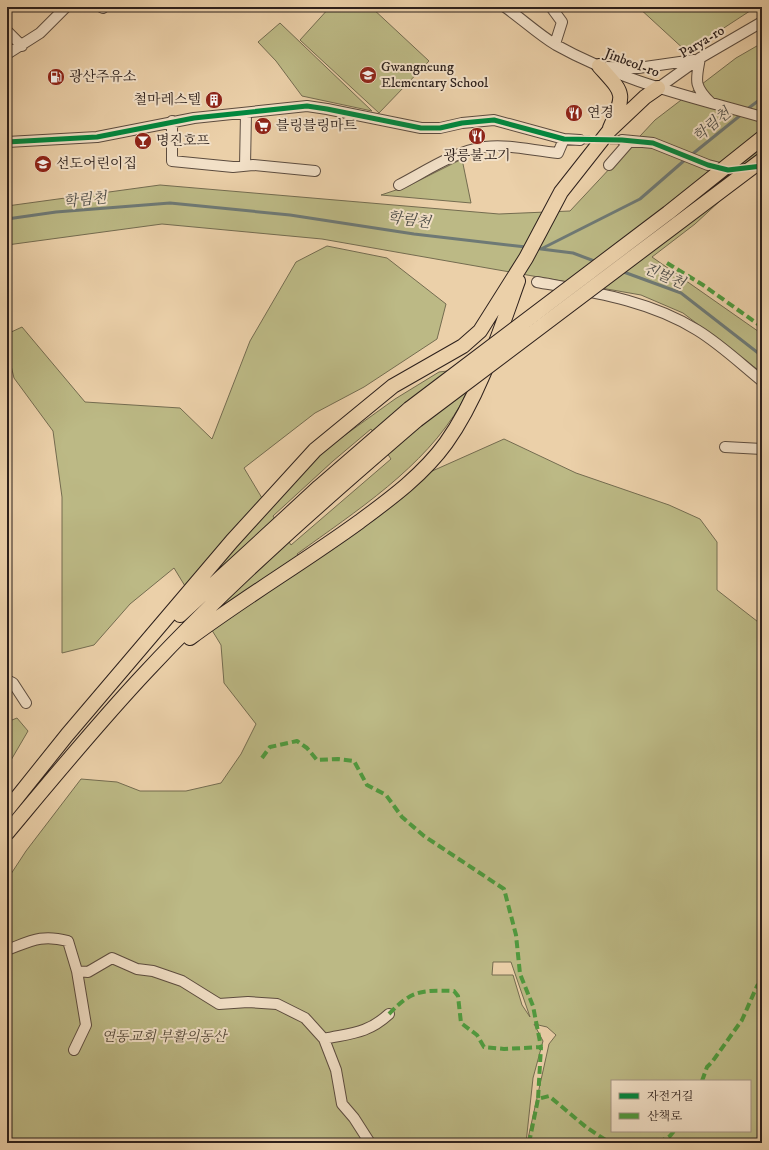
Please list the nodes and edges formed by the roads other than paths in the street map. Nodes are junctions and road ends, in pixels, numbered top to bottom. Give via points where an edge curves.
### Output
1 (66, 7) edge
2 (505, 7) edge
3 (551, 7) edge
4 (762, 22) edge
5 (7, 31) edge
6 (555, 44) junction
7 (22, 46) junction
8 (7, 54) edge
9 (700, 58) junction
10 (599, 66) junction
11 (658, 88) junction
12 (711, 103) junction
13 (246, 113) junction
14 (762, 117) edge
15 (172, 121) junction
16 (609, 132) junction
17 (762, 138) edge
18 (564, 139) junction
19 (580, 140) tunnel mouth
20 (7, 142) edge
21 (762, 160) edge
22 (609, 165) dead end
23 (245, 166) junction
24 (762, 166) edge
25 (316, 171) dead end
26 (399, 185) dead end
27 (526, 258) junction
28 (537, 282) dead end
29 (762, 381) edge
30 (413, 415) junction
31 (725, 447) dead end
32 (762, 449) edge
33 (131, 660) junction
34 (147, 671) junction
35 (7, 680) edge
36 (26, 703) dead end
37 (7, 810) edge
38 (7, 833) edge
39 (7, 950) edge
40 (77, 971) junction
41 (389, 1014) dead end
42 (324, 1039) junction
43 (74, 1050) dead end
44 (370, 1143) edge

1 - 7 street via 40,33
2 - 6 street, Jinbeol-ro
3 - 6 street via 562,22
4 - 9 street, Parya-ro
5 - 7 street
6 - 10 street, Jinbeol-ro
7 - 8 street
9 - 10 street via 638,68
9 - 11 street, Parya-ro
9 - 12 street via 696,82 702,95
10 - 11 street, Jinbeol-ro
10 - 16 highway via 619,88 621,96 620,106
11 - 12 street, Jinbeol-ro
11 - 16 highway
12 - 14 street, Jinbeol-ro
13 - 15 street
13 - 18 street via 307,106 421,128 440,128 494,120
13 - 23 street
15 - 20 street via 97,137
15 - 23 street via 172,161
16 - 27 highway via 561,192
17 - 30 highway, bridge
18 - 19 street
18 - 26 street via 558,153 486,147 466,151
21 - 30 highway, bridge
22 - 24 street via 626,140 663,147 728,170
23 - 25 street
27 - 33 highway via 480,331 463,346 393,386 316,450 232,541
27 - 34 highway via 497,342 462,418 445,444 403,490 208,625
28 - 29 street via 611,295 652,308 697,330
30 - 33 highway via 281,520
30 - 34 highway via 230,587
31 - 32 street
33 - 37 highway via 66,735
34 - 38 highway via 75,751
35 - 36 street via 13,683
39 - 40 street via 36,938 68,941
40 - 42 street via 88,972 112,958 137,969 153,971 182,981 219,1004 277,1004 305,1018
40 - 43 street via 86,1025
41 - 42 street via 373,1027
42 - 44 street via 336,1070 342,1104

